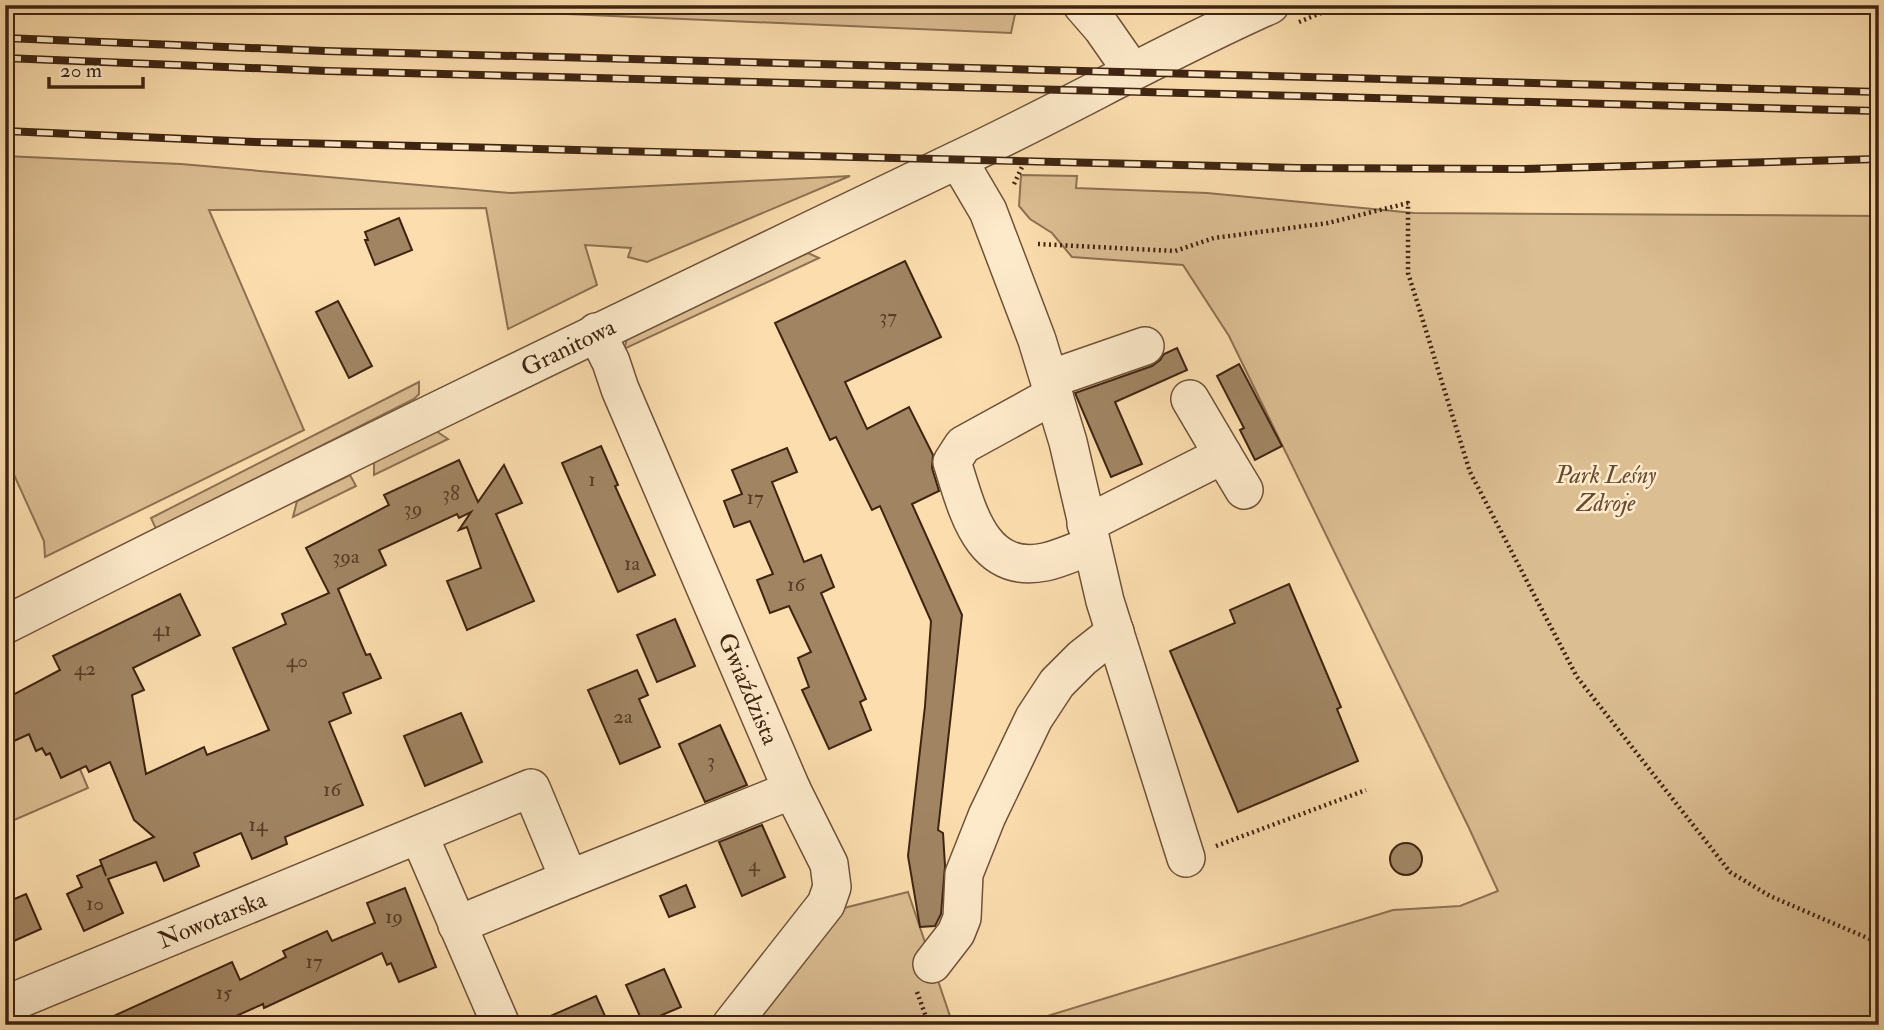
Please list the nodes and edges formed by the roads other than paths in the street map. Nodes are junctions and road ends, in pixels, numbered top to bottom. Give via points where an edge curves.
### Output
1 (1082, 5) edge
2 (1270, 5) edge
3 (1132, 71) junction
4 (958, 160) junction
5 (596, 332) junction
6 (1145, 346) dead end
7 (1052, 387) junction
8 (1190, 399) dead end
9 (1223, 455) junction
10 (1244, 491) dead end
11 (1089, 535) junction
12 (5, 625) edge
13 (1115, 632) junction
14 (792, 790) junction
15 (419, 835) junction
16 (1186, 858) road end
17 (569, 879) junction
18 (457, 926) junction
19 (932, 964) dead end
20 (5, 1005) edge
21 (501, 1025) edge
22 (731, 1025) edge

1 - 3 street
2 - 3 street, Granitowa
3 - 4 street, Granitowa
4 - 5 street, Granitowa
4 - 7 street via 988,211
5 - 12 street, Granitowa
5 - 14 street, Gwiaździsta
6 - 7 street
7 - 11 street
7 - 11 street via 963,445 952,462 964,501 991,551 1034,564 1046,562
8 - 9 street
9 - 10 street
9 - 11 street
11 - 13 street
13 - 16 street
13 - 19 street via 1057,683 1034,718 964,874 962,918 956,933
14 - 17 street
14 - 22 street, Gwiaździsta via 829,864 832,887 826,904
15 - 17 street, Nowotarska via 531,788
15 - 18 street
15 - 20 street, Nowotarska
17 - 18 street
18 - 21 street

